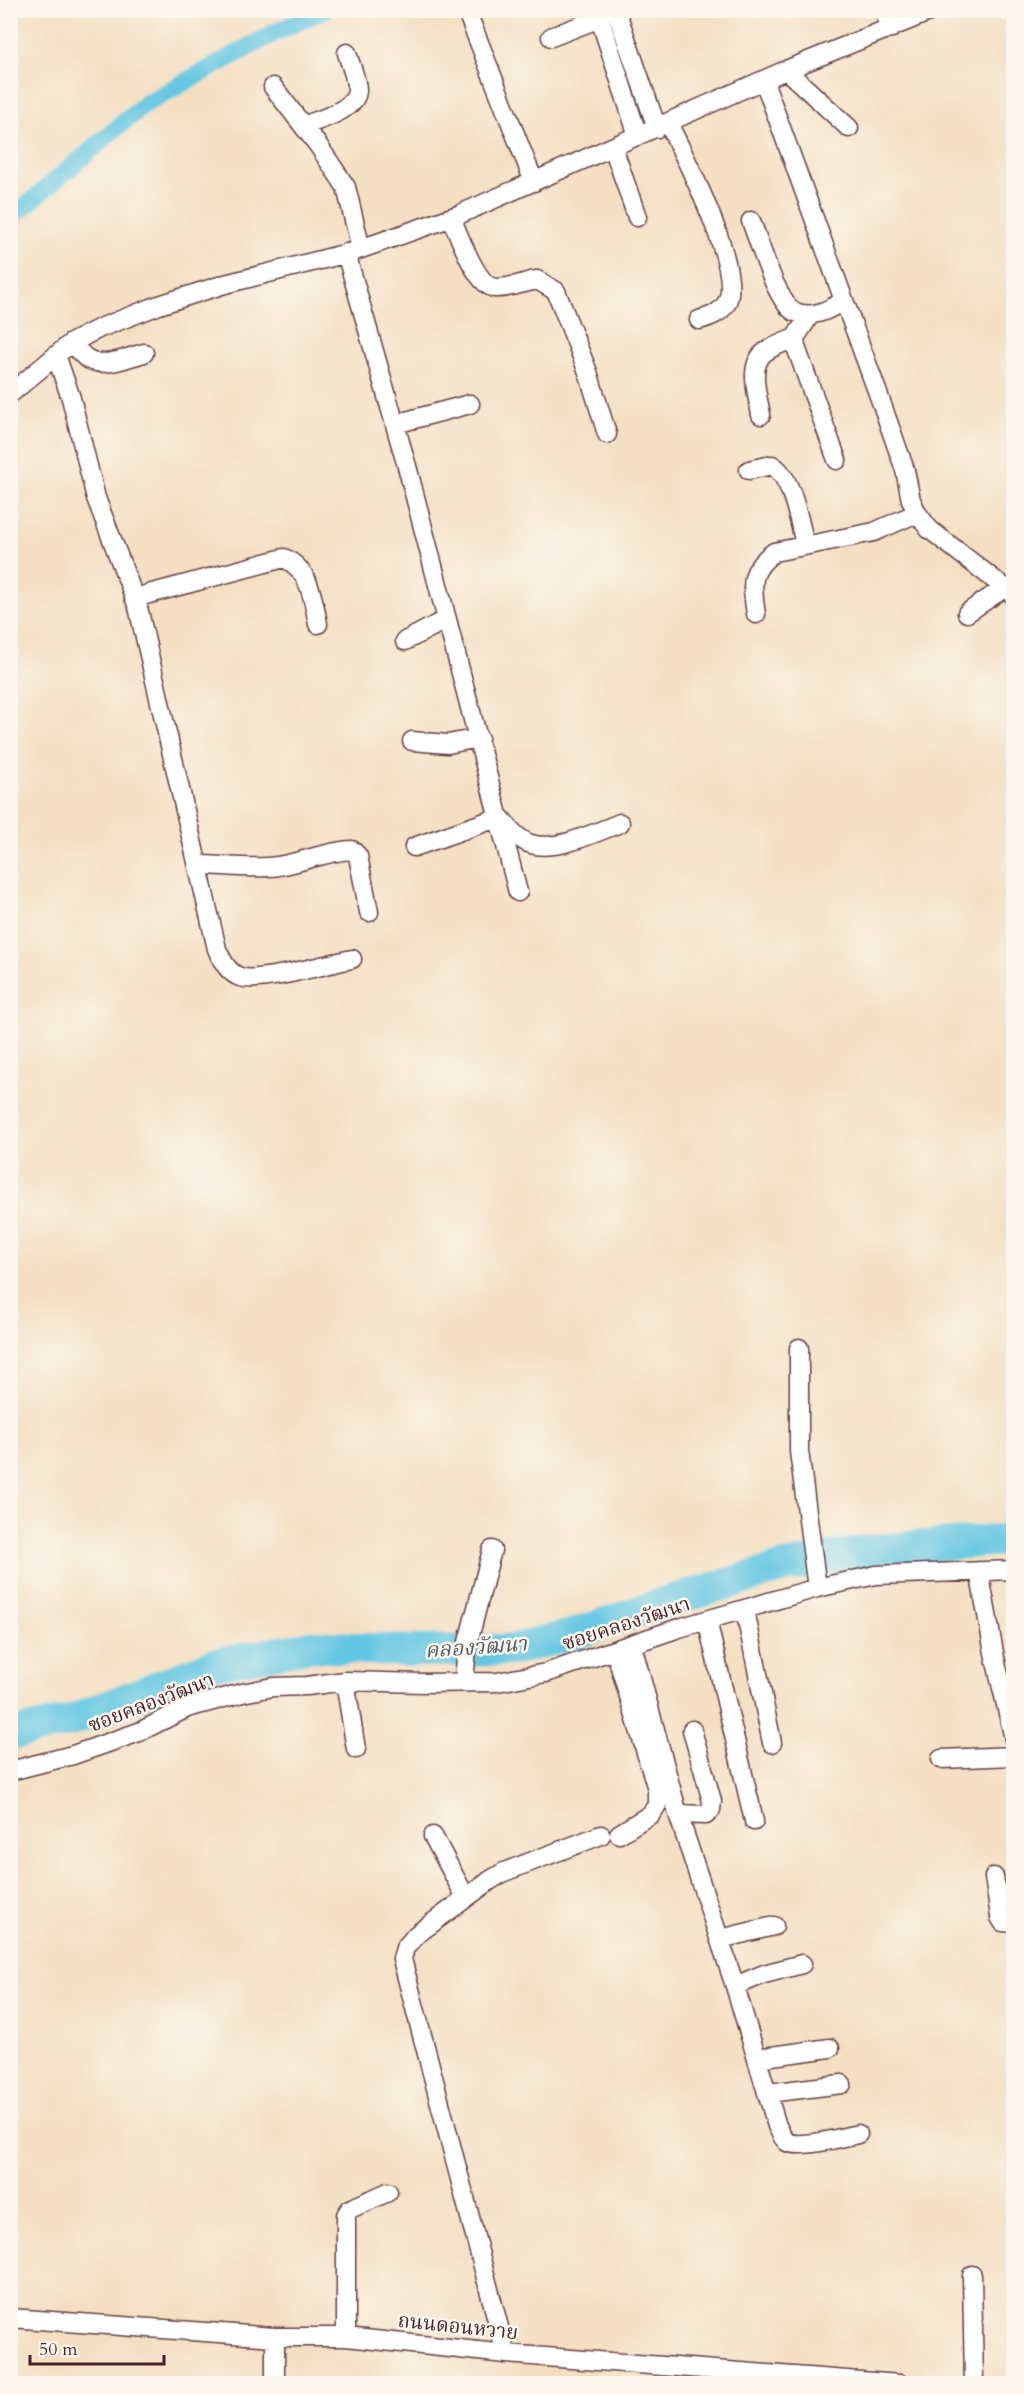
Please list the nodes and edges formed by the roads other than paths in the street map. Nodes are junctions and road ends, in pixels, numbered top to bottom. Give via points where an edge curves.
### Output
1 (883, 10) edge
2 (931, 11) edge
3 (467, 12) dead end
4 (604, 13) edge
5 (892, 28) junction
6 (551, 37) dead end
7 (347, 53) dead end
8 (786, 70) junction
9 (764, 81) junction
10 (273, 87) dead end
11 (662, 125) junction
12 (303, 126) junction
13 (849, 128) dead end
14 (638, 136) junction
15 (613, 147) junction
16 (534, 182) junction
17 (638, 217) dead end
18 (451, 218) junction
19 (751, 221) dead end
20 (354, 251) junction
21 (843, 302) junction
22 (810, 315) junction
23 (699, 320) dead end
24 (795, 338) junction
25 (71, 343) junction
26 (144, 353) dead end
27 (56, 355) junction
28 (10, 394) edge
29 (470, 404) dead end
30 (761, 416) dead end
31 (395, 424) junction
32 (607, 434) dead end
33 (837, 460) dead end
34 (749, 470) dead end
35 (916, 513) junction
36 (805, 544) junction
37 (1009, 591) edge
38 (134, 598) junction
39 (967, 613) dead end
40 (756, 614) dead end
41 (447, 619) junction
42 (318, 624) dead end
43 (405, 641) dead end
44 (479, 738) junction
45 (412, 741) dead end
46 (500, 817) junction
47 (620, 823) dead end
48 (414, 847) dead end
49 (198, 865) junction
50 (518, 892) dead end
51 (369, 912) dead end
52 (352, 959) dead end
53 (800, 1348) dead end
54 (492, 1550) dead end
55 (1014, 1570) edge
56 (979, 1571) junction
57 (816, 1580) junction
58 (745, 1610) junction
59 (707, 1620) junction
60 (624, 1648) junction
61 (464, 1677) junction
62 (345, 1681) junction
63 (692, 1730) dead end
64 (1014, 1739) edge
65 (772, 1743) dead end
66 (356, 1749) dead end
67 (1014, 1756) edge
68 (941, 1759) dead end
69 (10, 1771) edge
70 (678, 1814) junction
71 (754, 1821) dead end
72 (433, 1836) dead end
73 (994, 1877) dead end
74 (466, 1898) junction
75 (1014, 1923) edge
76 (774, 1926) dead end
77 (720, 1940) junction
78 (802, 1964) dead end
79 (735, 1986) junction
80 (830, 2048) dead end
81 (757, 2058) junction
82 (842, 2084) dead end
83 (768, 2094) junction
84 (858, 2134) dead end
85 (388, 2192) dead end
86 (972, 2275) dead end
87 (10, 2318) edge
88 (275, 2337) junction
89 (346, 2337) junction
90 (506, 2354) junction
91 (275, 2384) edge
92 (900, 2384) edge
93 (974, 2384) edge

1 - 5 street
2 - 5 street
3 - 16 street
4 - 6 street
4 - 11 street
4 - 14 street
5 - 8 street
7 - 12 street via 357,91 355,100 342,111
8 - 9 street
8 - 13 street
9 - 11 street
9 - 21 street
10 - 12 street
11 - 14 street
11 - 23 street via 700,185 725,259 727,302 717,314
12 - 20 street via 346,187
14 - 15 street
15 - 16 street
15 - 17 street
16 - 18 street
18 - 20 street
18 - 32 street via 486,285 496,288 537,280 556,291
19 - 22 street via 783,300 794,311
20 - 25 street via 159,305
20 - 31 street
21 - 22 street
21 - 35 street via 905,470
22 - 24 street
24 - 30 street via 763,353 756,366
24 - 33 street
25 - 26 street via 98,363
25 - 27 street
27 - 28 street
27 - 38 street via 96,498
29 - 31 street
31 - 41 street
34 - 36 street via 771,465 779,469 787,482
35 - 36 street via 874,532
35 - 37 street via 929,529
36 - 40 street via 774,552 762,561 752,582
37 - 39 street
38 - 42 street via 284,558 295,563 309,583
38 - 49 street
41 - 43 street
41 - 44 street
44 - 45 street via 448,744
44 - 46 street
46 - 47 street via 518,837 546,846
46 - 48 street
46 - 50 street
49 - 51 street via 279,866 352,850 358,856
49 - 52 street via 217,949 223,964 240,977 260,978
53 - 57 street via 799,1451
54 - 61 street via 467,1646
55 - 56 street, ซอยคลองวัฒนา
56 - 57 street, ซอยคลองวัฒนา
56 - 64 street
57 - 58 street, ซอยคลองวัฒนา
58 - 59 street, ซอยคลองวัฒนา
58 - 65 street
59 - 60 street, ซอยคลองวัฒนา
59 - 71 street
60 - 61 street, ซอยคลองวัฒนา via 546,1673 497,1682
60 - 70 street
60 - 74 street via 657,1790 657,1805 651,1814 610,1834 504,1872
61 - 62 street, ซอยคลองวัฒนา
62 - 66 street
62 - 69 street, ซอยคลองวัฒนา via 242,1693 187,1708 139,1732 73,1755
63 - 70 street via 711,1788 711,1810 706,1815
67 - 68 street
70 - 77 street
72 - 74 street
73 - 75 street via 1000,1917 1003,1922
74 - 90 street via 416,1935 402,1959
76 - 77 street
77 - 79 street
78 - 79 street
79 - 81 street
80 - 81 street
81 - 83 street
82 - 83 street
83 - 84 street via 777,2126 789,2143 800,2145
85 - 89 street via 346,2214
86 - 93 street
87 - 88 street, ถนนดอนหวาย
88 - 89 street, ถนนดอนหวาย
88 - 91 street
89 - 90 street, ถนนดอนหวาย
90 - 92 street, ถนนดอนหวาย

